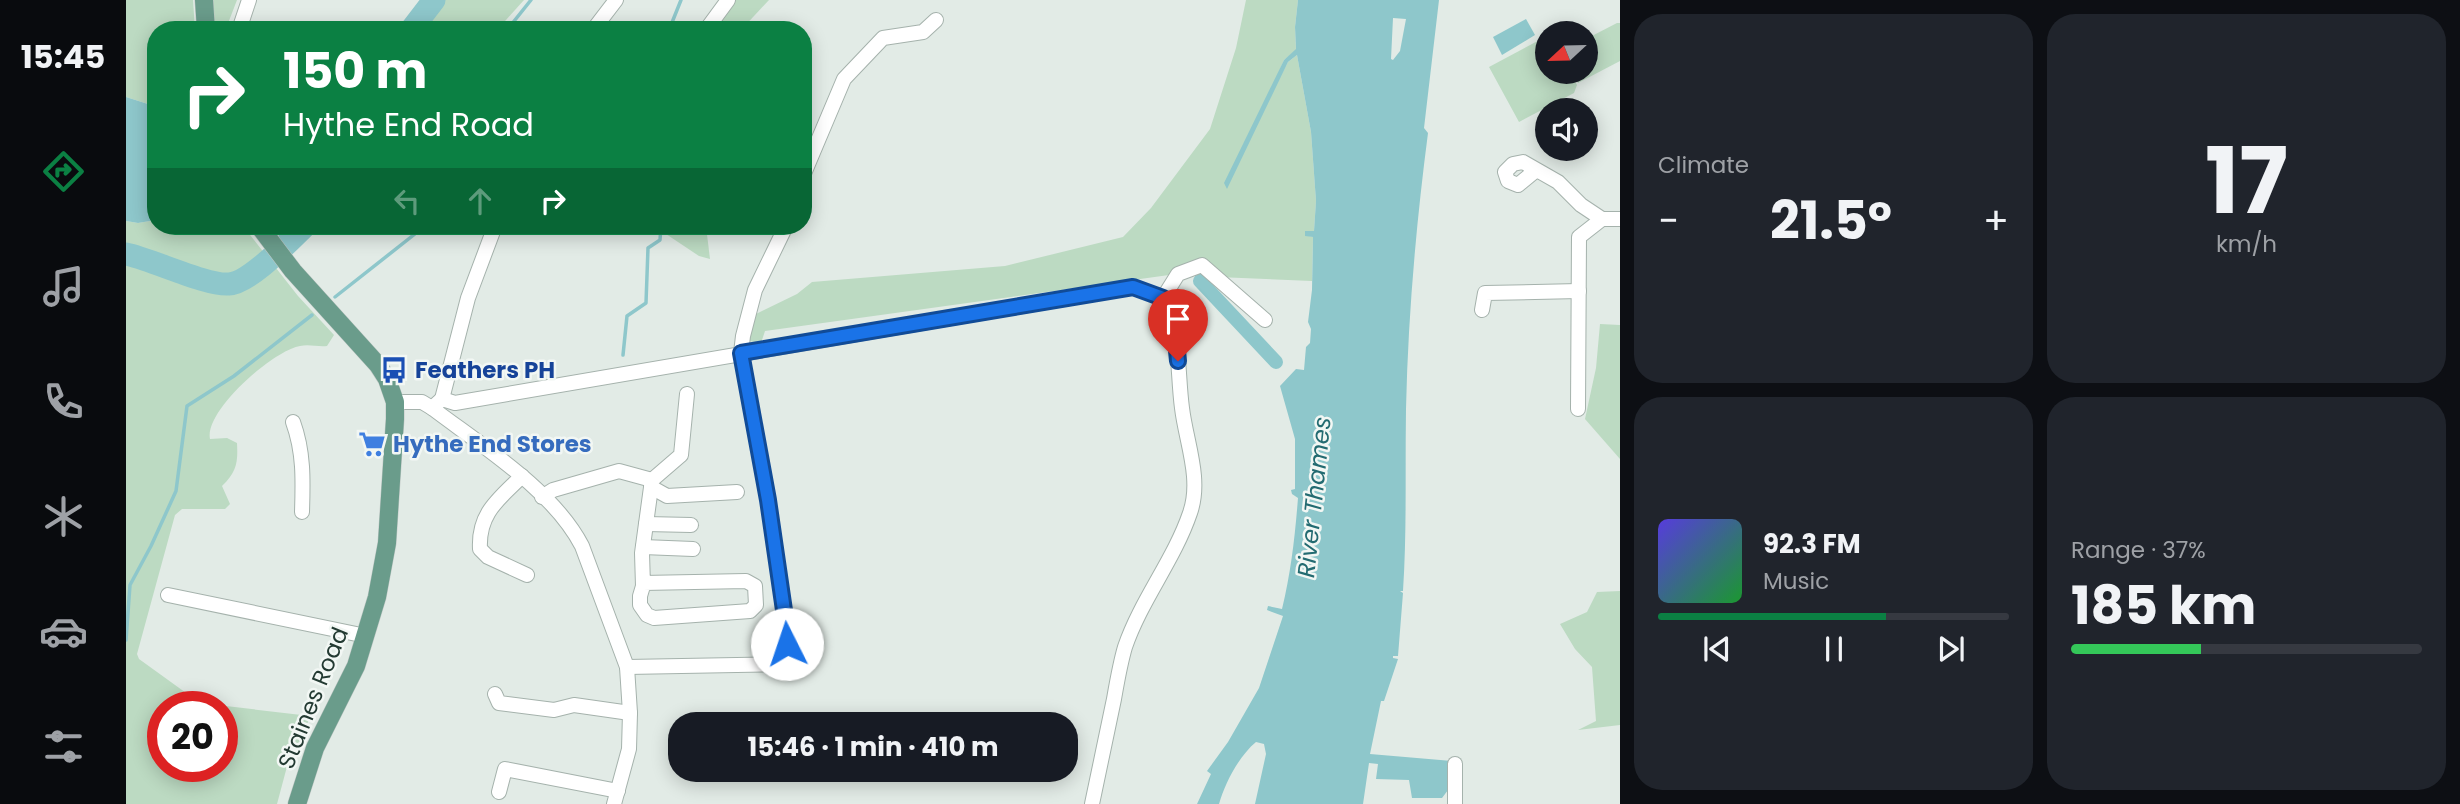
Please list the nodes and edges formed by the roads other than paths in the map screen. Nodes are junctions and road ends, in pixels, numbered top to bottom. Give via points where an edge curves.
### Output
1 (204, 0) edge
2 (249, 0) edge
3 (616, 0) edge
4 (728, 0) edge
5 (936, 20) dead end
6 (205, 21) edge
7 (242, 21) edge
8 (600, 21) edge
9 (713, 21) edge
10 (812, 155) edge
11 (1535, 171) dead end
12 (1602, 219) junction
13 (1620, 219) edge
14 (265, 235) edge
15 (492, 235) edge
16 (782, 235) edge
17 (1579, 291) junction
18 (1163, 298) junction
19 (1482, 310) dead end
20 (1265, 320) dead end
21 (741, 353) junction
22 (687, 394) dead end
23 (395, 402) junction
24 (437, 403) junction
25 (1578, 409) dead end
26 (293, 422) dead end
27 (522, 476) junction
28 (651, 483) junction
29 (737, 492) dead end
30 (542, 497) junction
31 (302, 512) dead end
32 (646, 524) junction
33 (691, 525) dead end
34 (642, 547) junction
35 (693, 549) dead end
36 (527, 575) dead end
37 (643, 583) junction
38 (168, 595) dead end
39 (366, 636) junction
40 (626, 667) junction
41 (495, 694) dead end
42 (630, 713) junction
43 (1455, 764) dead end
44 (499, 792) dead end
45 (616, 798) edge
46 (298, 804) edge
47 (1092, 804) edge
48 (1455, 804) edge

1 - 6 main road
2 - 7 street
3 - 8 street
4 - 9 street
5 - 10 street via 923,32 883,38 844,79
11 - 12 street via 1558,183
12 - 13 street
12 - 17 street via 1579,237
14 - 23 main road via 378,365
15 - 24 street
16 - 21 street via 755,290
17 - 19 street via 1485,293
17 - 25 street
18 - 20 street via 1178,274 1202,265
18 - 21 street via 1133,287
18 - 47 street via 1176,336 1194,492 1190,512 1124,650
21 - 24 street
21 - 40 street via 768,500 786,624 787,664
22 - 28 street via 681,455
23 - 24 street
23 - 39 main road, Staines Road via 387,543
24 - 27 street
26 - 31 street via 302,450
27 - 30 street
27 - 36 street via 485,516 479,538 480,549 488,557
28 - 29 street via 667,496
28 - 30 street via 620,471
28 - 32 street
30 - 40 street via 572,527 582,547
32 - 33 street
32 - 34 street
34 - 35 street
34 - 37 street
37 - 37 street via 746,580 755,586 755,605 750,611 654,618 640,605
38 - 39 street
39 - 46 main road, Staines Road via 315,748
40 - 42 street
41 - 42 street via 499,703 554,710 574,705
42 - 45 street via 629,749
43 - 48 street
44 - 45 street via 505,769

